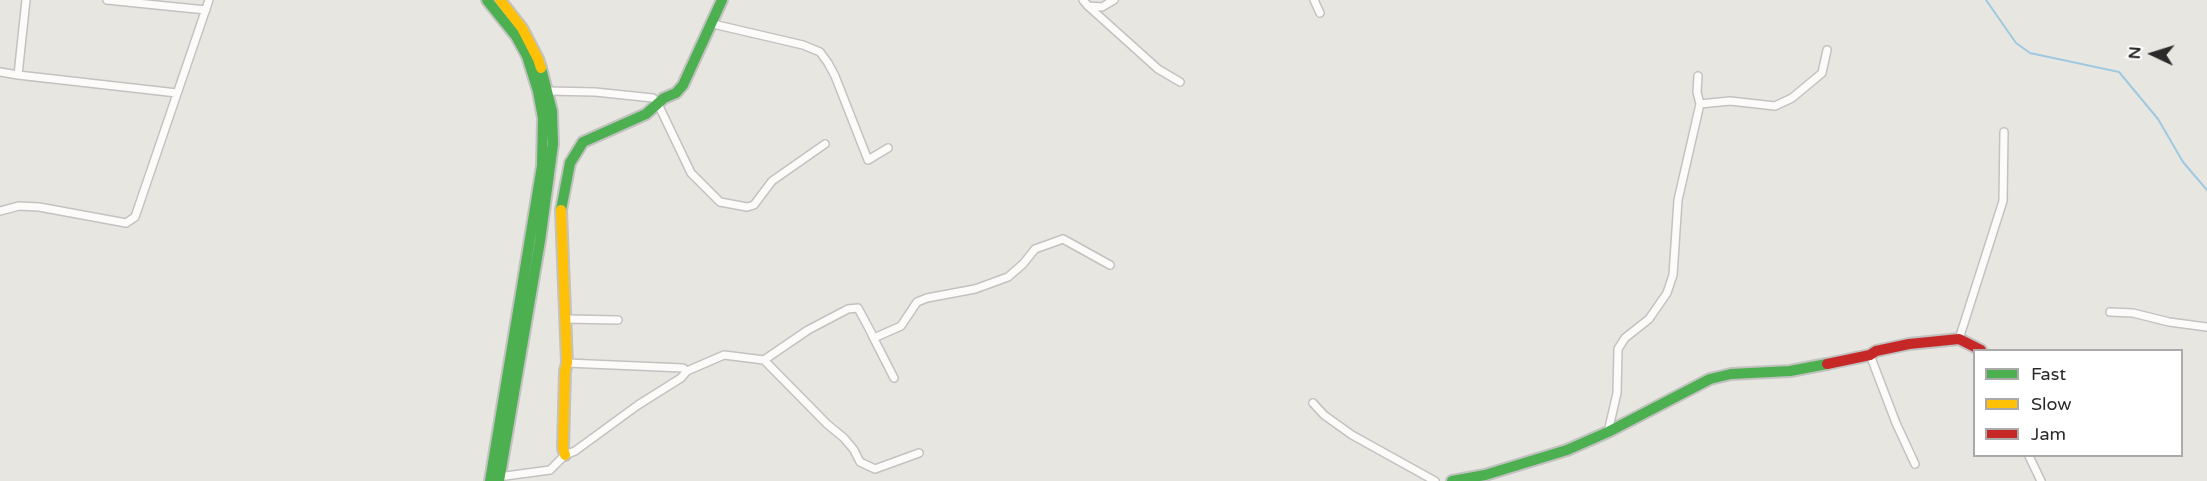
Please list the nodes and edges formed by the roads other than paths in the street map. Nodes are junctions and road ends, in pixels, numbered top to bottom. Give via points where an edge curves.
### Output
1 (26, 0) edge
2 (107, 0) edge
3 (209, 0) edge
4 (487, 0) edge
5 (500, 0) edge
6 (722, 0) edge
7 (1114, 0) edge
8 (1314, 0) edge
9 (1086, 3) edge
10 (206, 10) junction
11 (1320, 13) dead end
12 (713, 24) junction
13 (1827, 50) dead end
14 (0, 72) edge
15 (18, 75) junction
16 (1698, 76) dead end
17 (1180, 82) dead end
18 (547, 91) junction
19 (177, 93) junction
20 (658, 104) junction
21 (1700, 104) junction
22 (2004, 132) dead end
23 (825, 144) dead end
24 (888, 148) dead end
25 (0, 211) edge
26 (1110, 265) dead end
27 (2110, 312) dead end
28 (566, 319) junction
29 (618, 320) dead end
30 (2207, 327) edge
31 (874, 338) junction
32 (1959, 339) junction
33 (1977, 349) edge
34 (1870, 355) junction
35 (764, 360) junction
36 (567, 363) junction
37 (687, 371) junction
38 (894, 378) dead end
39 (1313, 403) dead end
40 (1608, 432) junction
41 (919, 453) dead end
42 (565, 455) junction
43 (2029, 457) edge
44 (1915, 464) dead end
45 (495, 479) edge
46 (1436, 481) edge
47 (1452, 481) edge
48 (2041, 481) edge

1 - 15 street
2 - 10 street
3 - 10 street
4 - 45 street via 516,36 529,62 543,118 542,166
5 - 18 street via 532,46
6 - 12 street
7 - 9 street via 1102,7
8 - 11 street
9 - 17 street via 1158,69
10 - 19 street
12 - 20 street via 683,85
12 - 24 street via 820,52 835,76 868,159
13 - 21 street via 1822,73 1792,98 1775,106 1730,101
14 - 15 street
15 - 19 street
16 - 21 street
18 - 20 street via 633,95 653,98
18 - 45 street via 553,144 548,188
19 - 25 street via 135,217 126,223 39,207
20 - 23 street via 692,173 720,202 754,205 772,181
20 - 28 street via 646,114 583,142 570,163 561,210
21 - 40 street via 1678,200 1673,275 1649,318 1618,349 1617,393
22 - 32 street via 2003,201
26 - 31 street via 1063,238 1035,249 1008,277 917,302 901,326
27 - 30 street
28 - 29 street
28 - 36 street
31 - 35 street via 858,308 848,309
31 - 38 street
32 - 33 street
32 - 34 street via 1909,344
34 - 40 street via 1790,371 1710,379
34 - 44 street
35 - 37 street via 724,355
35 - 41 street via 844,438 860,462 875,469
36 - 37 street
36 - 42 street
37 - 42 street
39 - 46 street via 1352,435
40 - 47 street via 1523,464
42 - 45 street via 550,470
43 - 48 street

